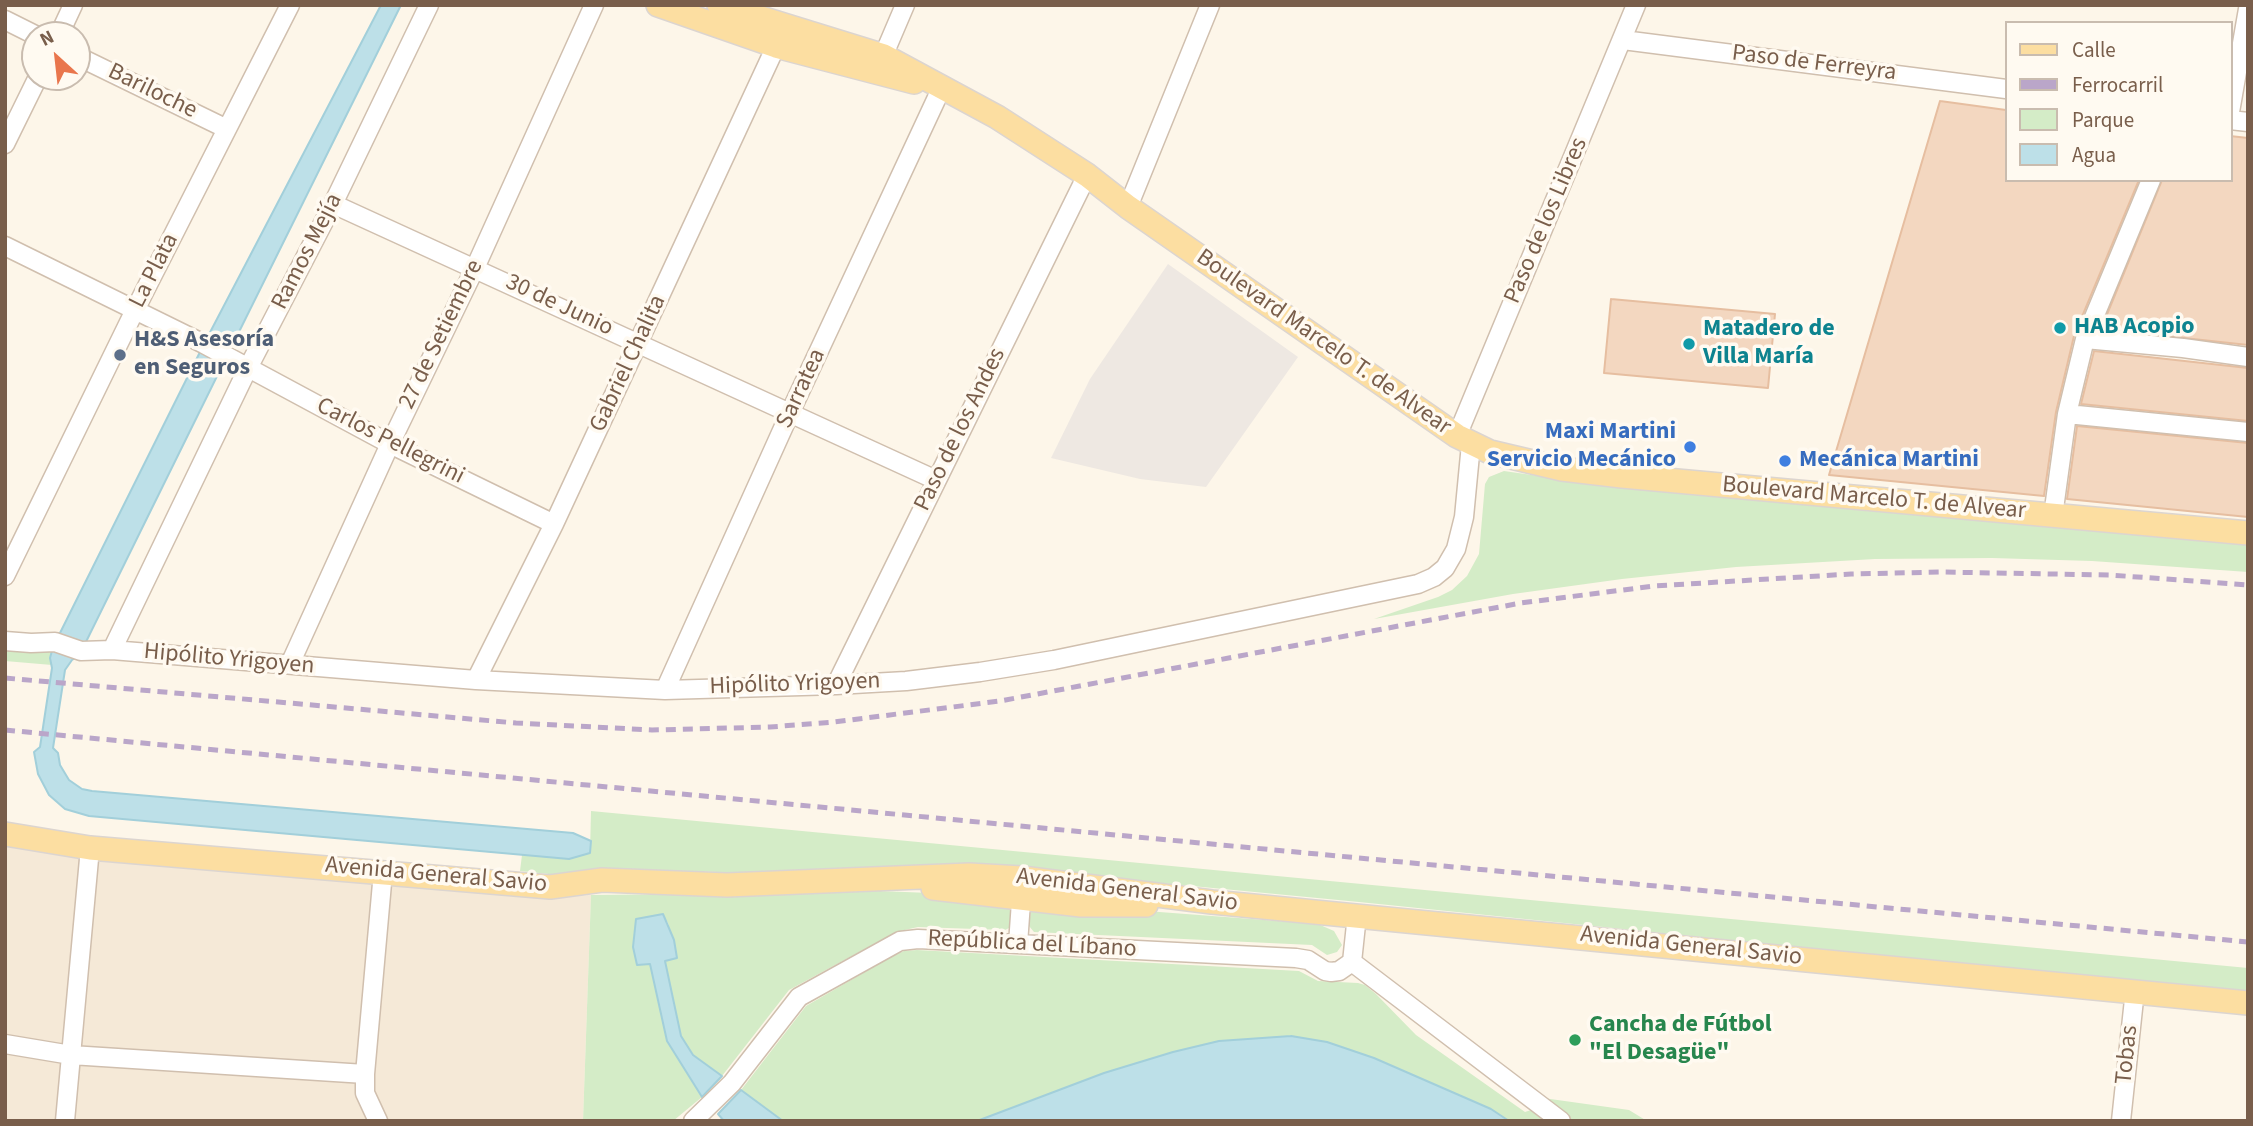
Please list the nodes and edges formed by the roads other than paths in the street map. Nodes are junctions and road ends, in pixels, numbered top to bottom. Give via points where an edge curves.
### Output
1 (73, 5) edge
2 (290, 5) edge
3 (429, 5) edge
4 (594, 5) edge
5 (658, 5) edge
6 (719, 5) edge
7 (905, 5) edge
8 (1210, 5) edge
9 (1636, 5) edge
10 (2248, 9) edge
11 (5, 20) edge
12 (66, 21) edge
13 (21, 28) edge
14 (1623, 40) junction
15 (776, 46) junction
16 (91, 63) edge
17 (880, 64) junction
18 (941, 89) junction
19 (2004, 89) edge
20 (31, 91) edge
21 (2232, 101) edge
22 (226, 129) junction
23 (5, 144) edge
24 (1087, 175) junction
25 (2150, 182) edge
26 (333, 204) junction
27 (1128, 207) junction
28 (5, 246) edge
29 (475, 268) junction
30 (135, 310) junction
31 (2085, 339) junction
32 (639, 343) junction
33 (2248, 356) edge
34 (248, 368) junction
35 (2067, 414) junction
36 (789, 415) junction
37 (2248, 432) edge
38 (1464, 440) junction
39 (390, 444) junction
40 (936, 480) junction
41 (2053, 516) junction
42 (554, 524) junction
43 (2248, 533) edge
44 (5, 576) edge
45 (5, 641) edge
46 (113, 650) junction
47 (290, 664) junction
48 (476, 680) junction
49 (836, 685) junction
50 (665, 690) junction
51 (5, 834) edge
52 (90, 848) junction
53 (383, 872) junction
54 (1022, 888) junction
55 (1357, 915) junction
56 (1018, 944) junction
57 (1352, 962) junction
58 (2135, 990) junction
59 (2248, 1003) edge
60 (5, 1044) edge
61 (71, 1055) junction
62 (365, 1074) junction
63 (374, 1119) edge
64 (65, 1121) edge
65 (693, 1121) edge
66 (1561, 1121) edge
67 (2121, 1121) edge

1 - 12 street
2 - 22 street, La Plata
3 - 26 street, Ramos Mejía
4 - 29 street, 27 de Setiembre
5 - 15 main road, Boulevard Marcelo T. de Alvear
6 - 17 main road, Boulevard Marcelo T. de Alvear
7 - 17 street
8 - 27 street
9 - 14 street, Paso de los Libres
10 - 21 street
11 - 13 street
14 - 19 street, Paso de Ferreyra
14 - 38 street, Paso de los Libres
15 - 17 main road, Boulevard Marcelo T. de Alvear
15 - 32 street, Gabriel Chalita
16 - 22 street, Bariloche
17 - 18 main road, Boulevard Marcelo T. de Alvear
18 - 24 main road, Boulevard Marcelo T. de Alvear via 997,117
18 - 36 street, Sarratea
20 - 23 street
22 - 30 street, La Plata
24 - 27 main road, Boulevard Marcelo T. de Alvear
24 - 40 street, Paso de los Andes
25 - 31 street
26 - 29 street, 30 de Junio
26 - 34 street, Ramos Mejía
27 - 38 main road, Boulevard Marcelo T. de Alvear
28 - 30 street
29 - 32 street, 30 de Junio
29 - 39 street, 27 de Setiembre
30 - 34 street, Carlos Pellegrini
30 - 44 street, La Plata
31 - 33 street
31 - 35 street
32 - 36 street, 30 de Junio
32 - 42 street, Gabriel Chalita
34 - 39 street, Carlos Pellegrini
34 - 46 street, Ramos Mejía
35 - 37 street
35 - 41 street
36 - 40 street, 30 de Junio
36 - 50 street, Sarratea
38 - 41 main road, Boulevard Marcelo T. de Alvear via 1515,460 1586,472
38 - 49 street, Hipólito Yrigoyen via 1464,517 1456,549 1445,568 1418,584 1054,660 942,677
39 - 42 street, Carlos Pellegrini
39 - 47 street, 27 de Setiembre
40 - 49 street, Paso de los Andes
41 - 43 main road, Boulevard Marcelo T. de Alvear
42 - 48 street, Gabriel Chalita
45 - 46 street, Hipólito Yrigoyen via 55,642 81,651
46 - 47 street, Hipólito Yrigoyen
47 - 48 street, Hipólito Yrigoyen
48 - 50 street, Hipólito Yrigoyen
49 - 50 street, Hipólito Yrigoyen
51 - 52 main road, Avenida General Savio
52 - 53 main road, Avenida General Savio
52 - 61 street
53 - 54 main road, Avenida General Savio via 550,887 602,880 727,886 835,882
53 - 62 street
54 - 55 main road, Avenida General Savio via 1101,906 1212,902
54 - 56 street
55 - 57 street
55 - 58 main road, Avenida General Savio
56 - 57 street, República del Líbano via 1296,958 1331,972
56 - 65 street, República del Líbano via 918,939 892,945 799,997 732,1083
57 - 66 street
58 - 59 main road, Avenida General Savio
58 - 67 street, Tobas
60 - 61 street
61 - 62 street
61 - 64 street
62 - 63 street via 365,1093

